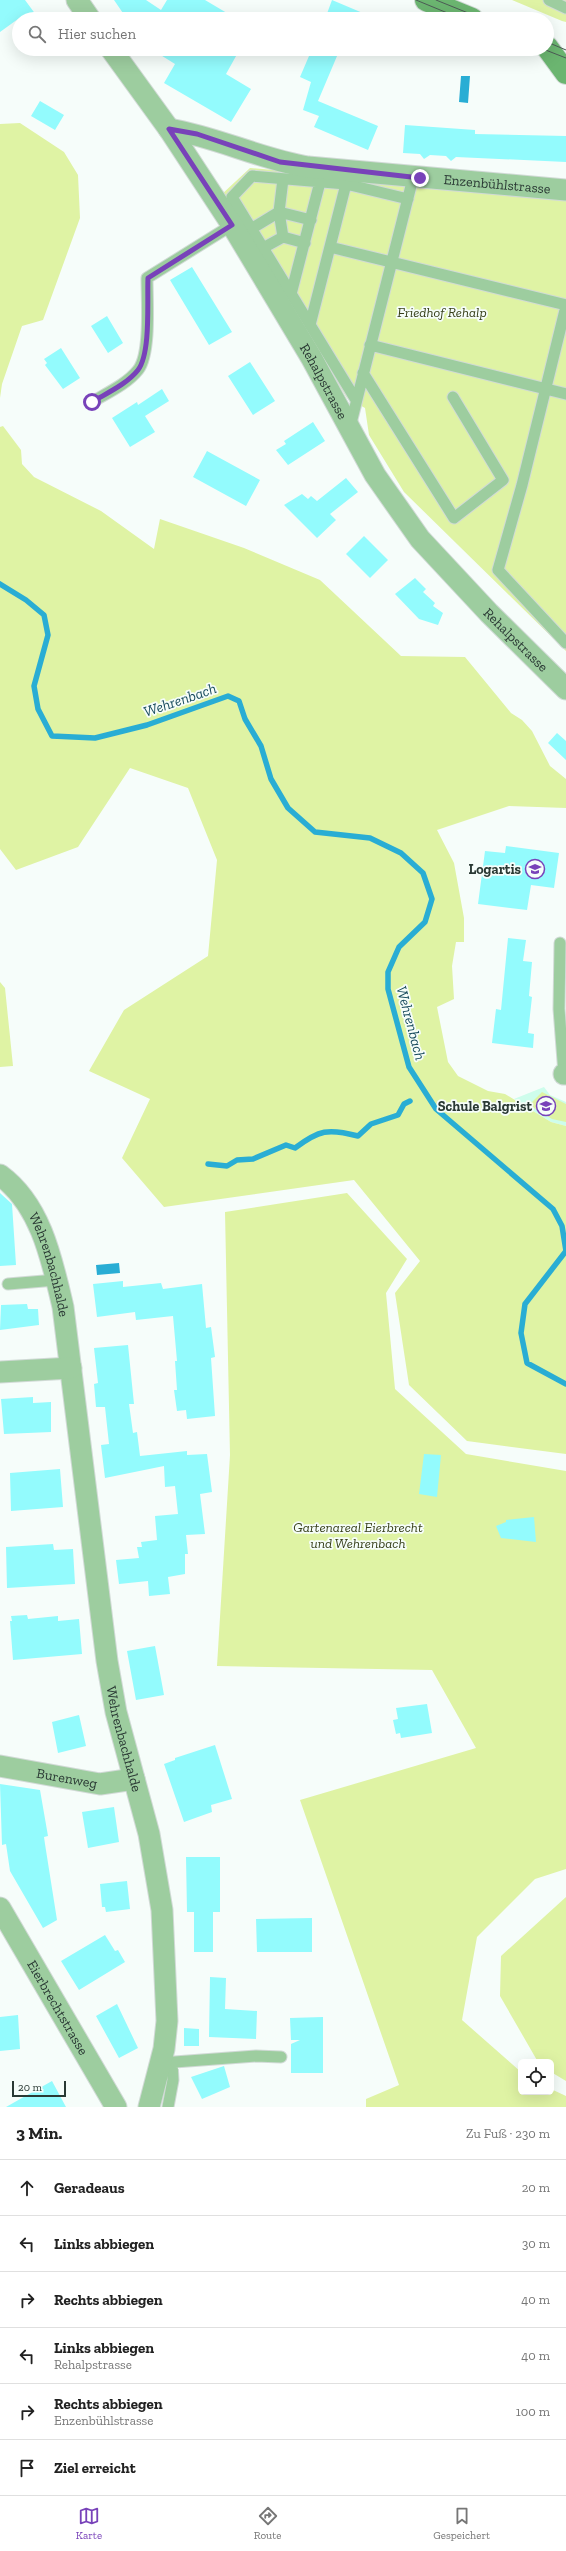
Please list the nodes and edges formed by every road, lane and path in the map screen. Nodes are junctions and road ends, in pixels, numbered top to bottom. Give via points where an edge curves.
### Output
1 (76, 0) edge
2 (426, 0) edge
3 (549, 0) edge
4 (566, 8) edge
5 (85, 12) edge
6 (455, 12) edge
7 (566, 44) edge
8 (554, 46) edge
9 (116, 56) edge
10 (554, 56) edge
11 (566, 73) edge
12 (169, 129) junction
13 (413, 178) junction
14 (283, 179) junction
15 (320, 182) junction
16 (346, 184) junction
17 (566, 190) edge
18 (408, 199) junction
19 (279, 212) junction
20 (311, 220) junction
21 (241, 227) junction
22 (283, 237) junction
23 (305, 242) junction
24 (330, 247) junction
25 (263, 248) junction
26 (392, 262) junction
27 (291, 294) junction
28 (566, 306) edge
29 (310, 324) junction
30 (370, 345) junction
31 (363, 373) junction
32 (546, 389) junction
33 (566, 394) edge
34 (453, 397) dead end
35 (356, 400) junction
36 (92, 402) dead end
37 (350, 427) junction
38 (503, 480) junction
39 (522, 486) junction
40 (566, 643) edge
41 (566, 689) edge
42 (560, 942) dead end
43 (565, 1074) edge
44 (0, 1175) edge
45 (56, 1280) junction
46 (8, 1284) dead end
47 (71, 1368) junction
48 (0, 1372) edge
49 (0, 1766) edge
50 (134, 1779) junction
51 (0, 1908) edge
52 (281, 2057) dead end
53 (167, 2063) junction
54 (116, 2107) edge
55 (149, 2107) edge
56 (168, 2107) edge

1 - 5 street
2 - 6 main road
3 - 4 lane
7 - 8 main road
9 - 12 street, Rehalpstrasse
10 - 11 main road
12 - 13 street, Enzenbühlstrasse via 197,134 280,162
12 - 21 street, Rehalpstrasse
13 - 17 street, Enzenbühlstrasse
13 - 18 lane
14 - 15 lane
14 - 19 lane
14 - 21 lane via 252,176 232,197
15 - 16 lane
15 - 20 lane
16 - 18 lane
16 - 24 lane
18 - 26 lane
19 - 20 lane
19 - 21 lane
19 - 22 lane
20 - 23 lane
21 - 25 lane
21 - 36 lane via 148,278 145,353 139,370
21 - 37 street, Rehalpstrasse
22 - 23 lane
22 - 25 lane
23 - 27 lane
24 - 26 lane
24 - 29 lane
25 - 27 lane
26 - 28 lane
26 - 30 lane
27 - 29 lane
28 - 32 lane
29 - 35 lane
30 - 31 lane
30 - 32 lane
31 - 35 lane
31 - 38 lane via 454,518
32 - 33 lane
32 - 39 lane
34 - 38 lane
35 - 37 lane
37 - 41 street, Rehalpstrasse via 375,475 420,539 489,613
38 - 39 lane
39 - 40 lane via 498,570
42 - 43 lane via 559,1009
44 - 45 street, Wehrenbachhalde via 19,1192 38,1224
45 - 46 lane
45 - 47 street, Wehrenbachhalde
47 - 48 street
47 - 50 street, Wehrenbachhalde via 107,1661 116,1712
49 - 50 street, Burenweg via 100,1784
50 - 53 street, Wehrenbachhalde via 158,1878 162,1910 167,1999
51 - 54 street, Eierbrechtstrasse
52 - 53 lane via 256,2056
53 - 55 street, Wehrenbachhalde
53 - 56 lane via 173,2080

